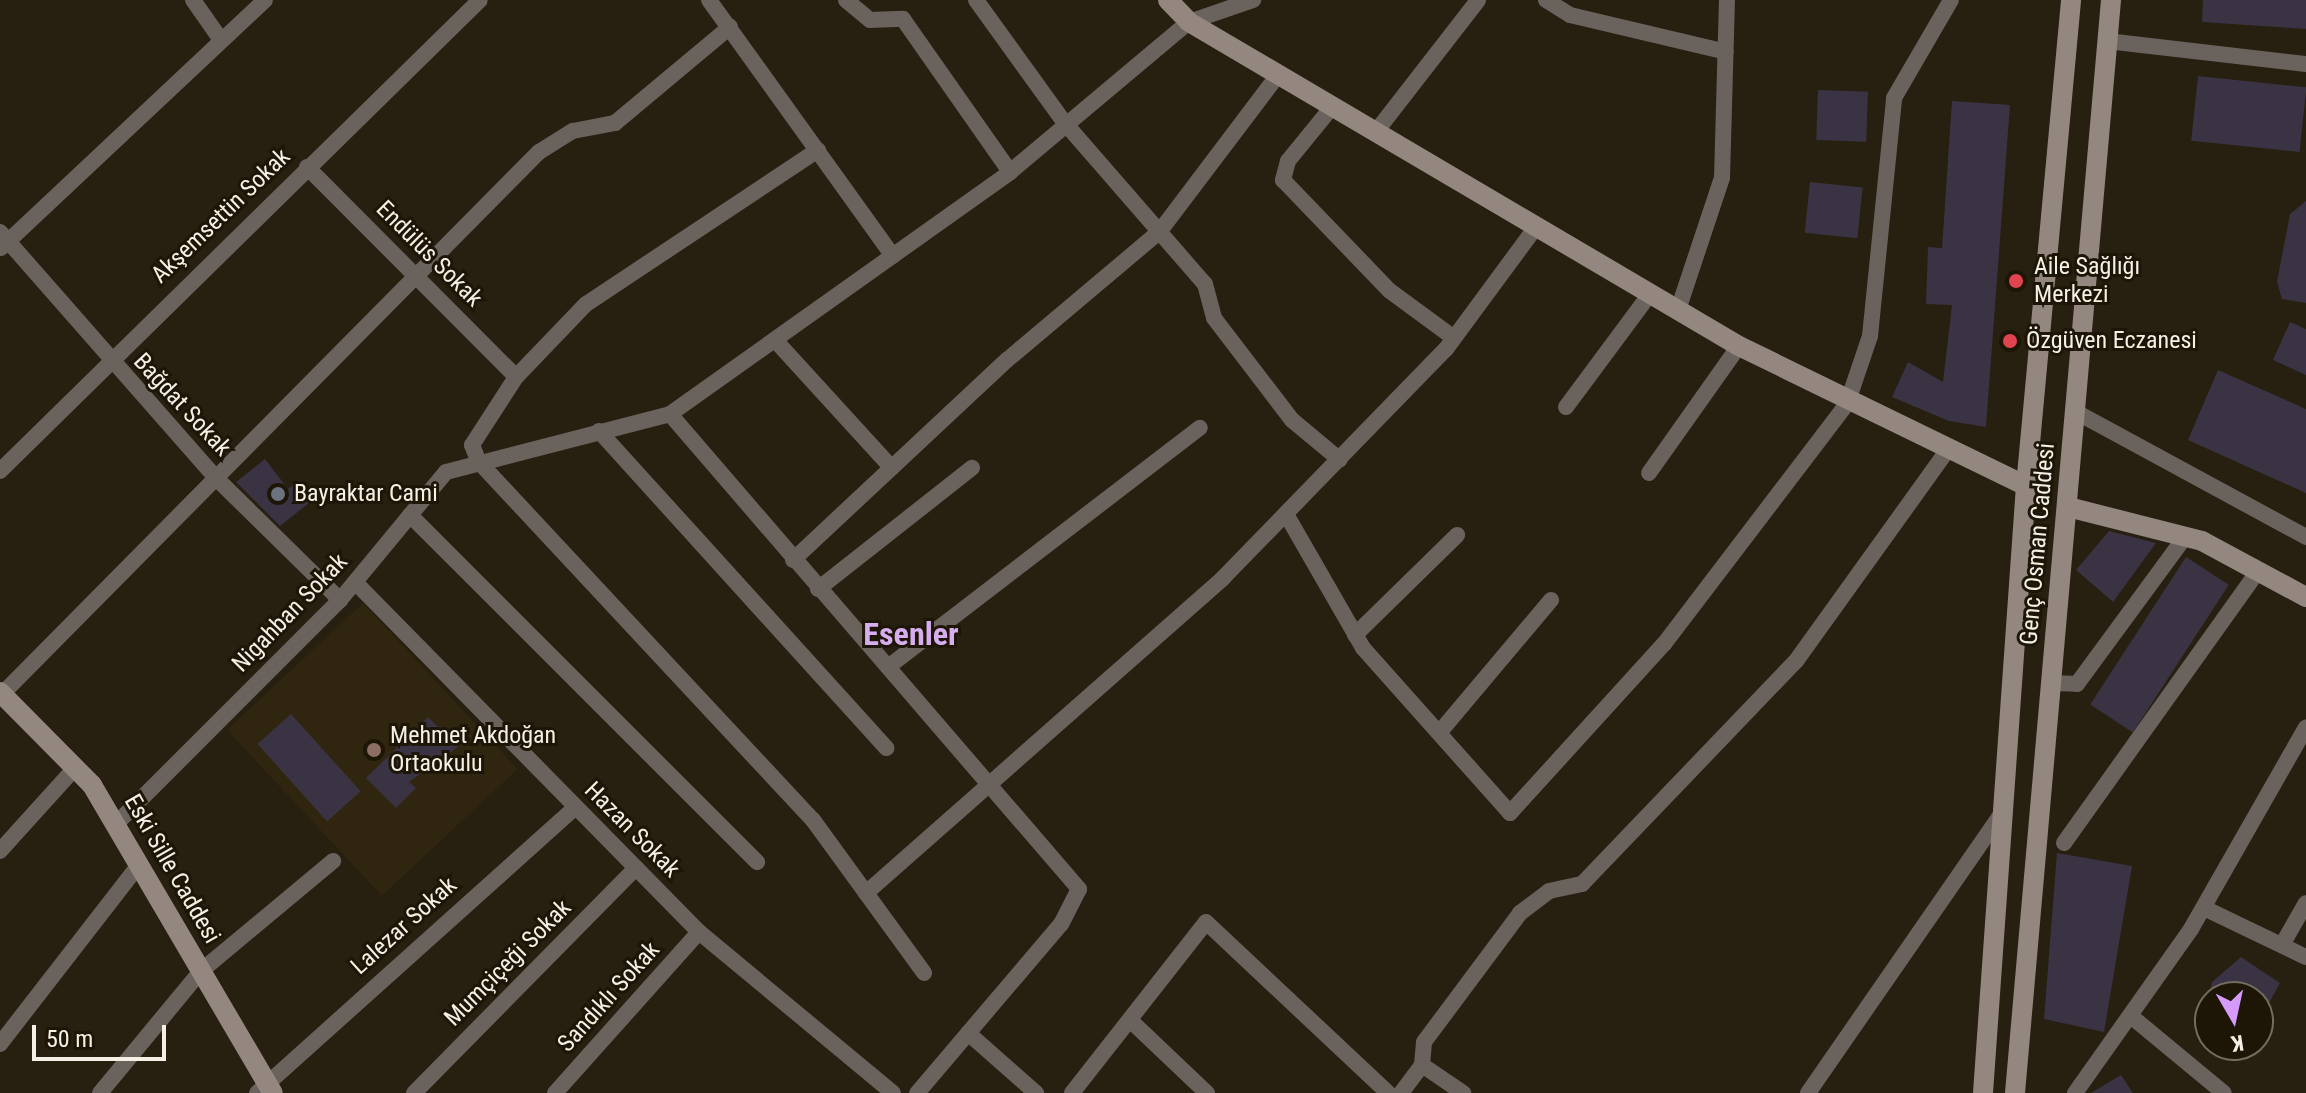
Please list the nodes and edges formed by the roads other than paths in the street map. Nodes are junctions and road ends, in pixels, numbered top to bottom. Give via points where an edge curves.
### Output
1 (193, 0) edge
2 (265, 0) edge
3 (480, 0) edge
4 (709, 0) edge
5 (846, 0) edge
6 (976, 0) edge
7 (1168, 0) edge
8 (1253, 0) edge
9 (1478, 0) edge
10 (1546, 0) edge
11 (1727, 0) edge
12 (1951, 0) edge
13 (2071, 0) edge
14 (2111, 0) edge
15 (1189, 22) junction
16 (730, 27) junction
17 (221, 40) junction
18 (2107, 41) junction
19 (1726, 52) junction
20 (2306, 64) edge
21 (1278, 75) junction
22 (1332, 107) junction
23 (1064, 122) junction
24 (1375, 133) junction
25 (818, 150) junction
26 (307, 167) junction
27 (1010, 172) junction
28 (1536, 227) junction
29 (1160, 231) junction
30 (2, 241) edge
31 (893, 256) junction
32 (416, 273) junction
33 (1650, 294) junction
34 (1678, 310) junction
35 (1454, 338) junction
36 (775, 340) junction
37 (1739, 346) junction
38 (106, 359) junction
39 (516, 377) junction
40 (1847, 404) junction
41 (1566, 407) dead end
42 (2076, 412) junction
43 (670, 414) junction
44 (1200, 428) dead end
45 (599, 431) junction
46 (1947, 451) junction
47 (1340, 460) junction
48 (479, 462) junction
49 (892, 468) junction
50 (972, 468) dead end
51 (0, 471) edge
52 (1649, 473) dead end
53 (217, 479) junction
54 (2026, 486) junction
55 (2068, 507) junction
56 (1286, 514) junction
57 (410, 515) junction
58 (1457, 535) dead end
59 (2185, 537) junction
60 (2306, 537) edge
61 (793, 560) junction
62 (2258, 571) junction
63 (355, 582) junction
64 (818, 589) junction
65 (2306, 597) edge
66 (340, 600) junction
67 (1551, 600) dead end
68 (1355, 635) junction
69 (888, 667) junction
70 (2052, 683) junction
71 (1, 693) edge
72 (2306, 727) edge
73 (1439, 733) junction
74 (886, 748) dead end
75 (75, 768) junction
76 (991, 784) junction
77 (576, 807) junction
78 (2000, 816) junction
79 (115, 825) junction
80 (2064, 843) dead end
81 (0, 851) edge
82 (333, 861) dead end
83 (757, 862) dead end
84 (139, 865) junction
85 (636, 868) junction
86 (866, 893) junction
87 (2306, 903) edge
88 (2204, 908) junction
89 (699, 932) junction
90 (2282, 945) junction
91 (2306, 957) edge
92 (201, 971) junction
93 (924, 973) dead end
94 (2132, 1017) junction
95 (1131, 1021) junction
96 (968, 1033) junction
97 (0, 1044) edge
98 (1422, 1065) junction
99 (266, 1089) edge
100 (100, 1093) edge
101 (414, 1093) edge
102 (555, 1093) edge
103 (893, 1093) edge
104 (917, 1093) edge
105 (1036, 1093) edge
106 (1072, 1093) edge
107 (1207, 1093) edge
108 (1388, 1093) edge
109 (1401, 1093) edge
110 (1463, 1093) edge
111 (1808, 1093) edge
112 (1983, 1093) edge
113 (2015, 1093) edge
114 (2075, 1093) edge
115 (2224, 1093) edge

1 - 17 street
2 - 17 street
3 - 26 street, Akşemsettin Sokak
4 - 16 street
5 - 27 street via 870,20 903,19
6 - 23 street
7 - 15 main road
8 - 15 street
9 - 24 street
10 - 19 street via 1570,15
11 - 19 street
12 - 40 street via 1894,98 1870,336
13 - 54 main road, Genç Osman Caddesi
14 - 18 main road, Genç Osman Caddesi
15 - 21 main road
15 - 23 street
16 - 25 street
16 - 32 street via 615,123 573,131 539,152
17 - 30 street
18 - 20 street
18 - 42 main road, Genç Osman Caddesi
19 - 34 street via 1722,178
21 - 22 main road
21 - 29 street
22 - 24 main road
22 - 35 street via 1288,161 1283,180 1390,291
23 - 27 street
23 - 29 street
24 - 28 main road
25 - 31 street
25 - 39 street via 586,304
26 - 32 street, Endülüs Sokak
26 - 38 street, Akşemsettin Sokak
27 - 31 street
28 - 33 main road
28 - 35 street
29 - 47 street via 1205,284 1214,318 1292,420
29 - 49 street
30 - 38 street, Bağdat Sokak
31 - 36 street
32 - 39 street, Endülüs Sokak
32 - 53 street
33 - 34 main road
33 - 41 street
34 - 37 main road
35 - 47 street
36 - 43 street
36 - 49 street
37 - 40 main road
37 - 52 street
38 - 51 street, Akşemsettin Sokak
38 - 53 street, Bağdat Sokak
39 - 48 street via 472,445
40 - 46 main road
40 - 73 street via 1664,644 1510,813
42 - 55 main road, Genç Osman Caddesi
42 - 60 street
43 - 45 street, Nigahban Sokak
43 - 61 street
44 - 69 street
45 - 48 street, Nigahban Sokak
45 - 74 street
46 - 54 main road
46 - 98 street via 1796,661 1582,884 1549,891 1520,913 1424,1042
47 - 56 street
48 - 57 street, Nigahban Sokak via 446,472
48 - 86 street via 734,731
49 - 61 street
50 - 64 street
53 - 66 street, Bağdat Sokak
53 - 71 street
54 - 78 main road, Genç Osman Caddesi
55 - 59 main road
55 - 70 main road, Genç Osman Caddesi
56 - 68 street
56 - 76 street
57 - 63 street, Nigahban Sokak
57 - 83 street
58 - 68 street
59 - 62 main road
59 - 70 street via 2077,684
61 - 64 street
62 - 65 main road
62 - 80 street
63 - 66 street, Nigahban Sokak
63 - 77 street, Hazan Sokak
64 - 69 street
66 - 79 street, Nigahban Sokak
67 - 73 street
68 - 73 street
69 - 76 street
70 - 113 main road, Genç Osman Caddesi
71 - 75 main road, Eski Sille Caddesi
72 - 88 street
75 - 79 main road, Eski Sille Caddesi
75 - 81 street
76 - 86 street
76 - 96 street via 1079,889 1061,924
77 - 85 street, Hazan Sokak
77 - 99 street, Lalezar Sokak
78 - 111 street
78 - 112 main road, Genç Osman Caddesi
79 - 84 main road, Eski Sille Caddesi
82 - 92 street
84 - 92 main road, Eski Sille Caddesi
84 - 97 street
85 - 89 street, Hazan Sokak
85 - 101 street, Mumçiçeği Sokak
86 - 93 street
87 - 90 street
88 - 90 street
88 - 94 street
89 - 102 street, Sandıklı Sokak
89 - 103 street, Hazan Sokak
90 - 91 street
92 - 99 main road, Eski Sille Caddesi
92 - 100 street
94 - 114 street
94 - 115 street
95 - 106 street
95 - 107 street
95 - 108 street via 1206,922
96 - 104 street
96 - 105 street
98 - 109 street
98 - 110 street

